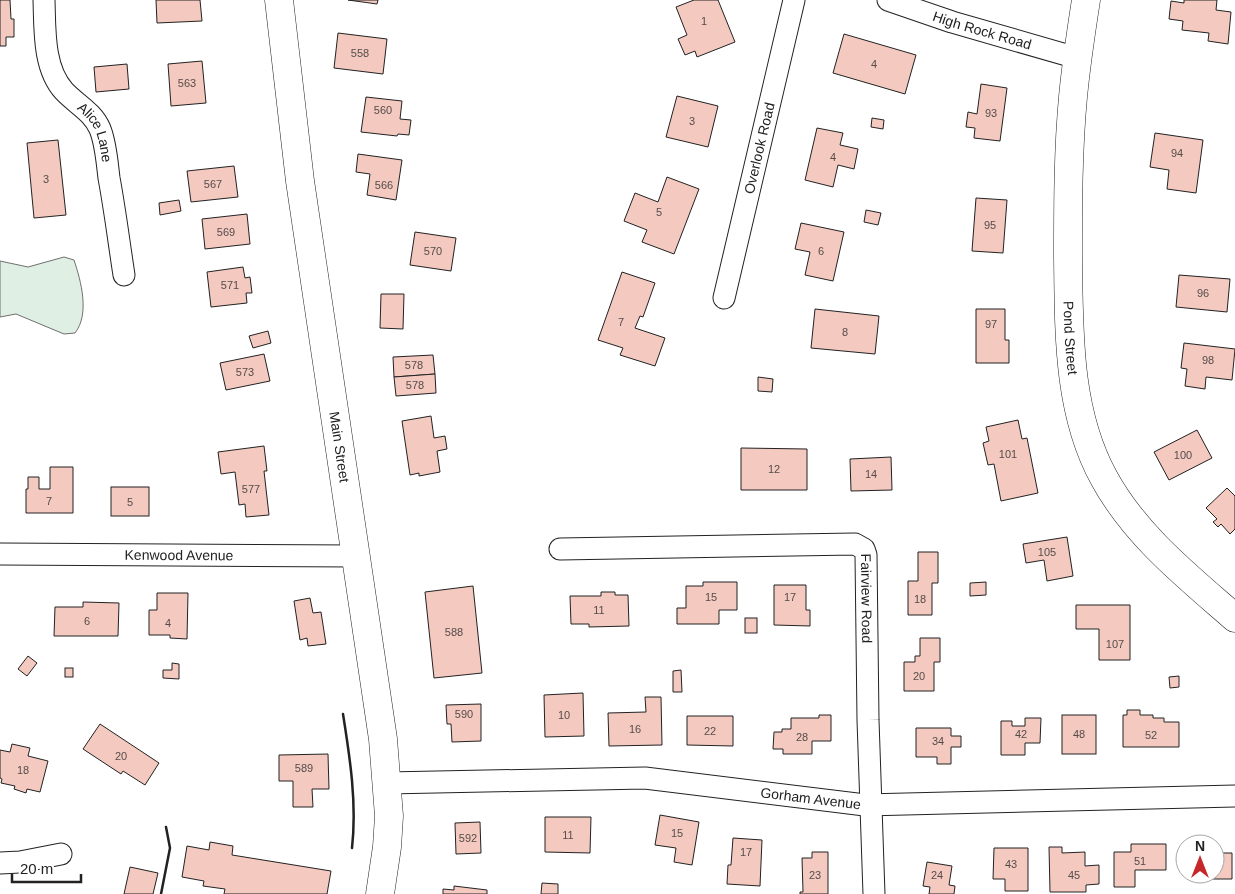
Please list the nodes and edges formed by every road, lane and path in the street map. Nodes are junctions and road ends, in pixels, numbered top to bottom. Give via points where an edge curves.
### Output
1 (44, 0) edge
2 (279, 0) edge
3 (794, 0) edge
4 (888, 0) edge
5 (1086, 0) edge
6 (1077, 58) junction
7 (124, 275) dead end
8 (724, 298) dead end
9 (560, 549) dead end
10 (0, 554) edge
11 (356, 556) junction
12 (1235, 618) edge
13 (387, 783) junction
14 (1235, 796) edge
15 (872, 805) junction
16 (61, 854) dead end
17 (0, 863) edge
18 (380, 894) edge
19 (874, 894) edge

1 - 7 street, Alice Lane via 45,32 54,76 64,91 94,118 102,134
2 - 11 main road, Main Street via 300,181
3 - 8 street, Overlook Road
4 - 6 street, High Rock Road
5 - 6 main road, Pond Street
6 - 12 main road, Pond Street via 1069,169 1068,319 1075,388 1086,434 1103,477 1123,509 1174,564
9 - 15 street, Fairview Road via 855,544 863,547 866,555
10 - 11 street, Kenwood Avenue
11 - 13 main road, Main Street
13 - 15 street, Gorham Avenue via 645,778
13 - 18 main road, Main Street via 389,816
14 - 15 street, Gorham Avenue
15 - 19 street, Fairview Road
16 - 17 street

